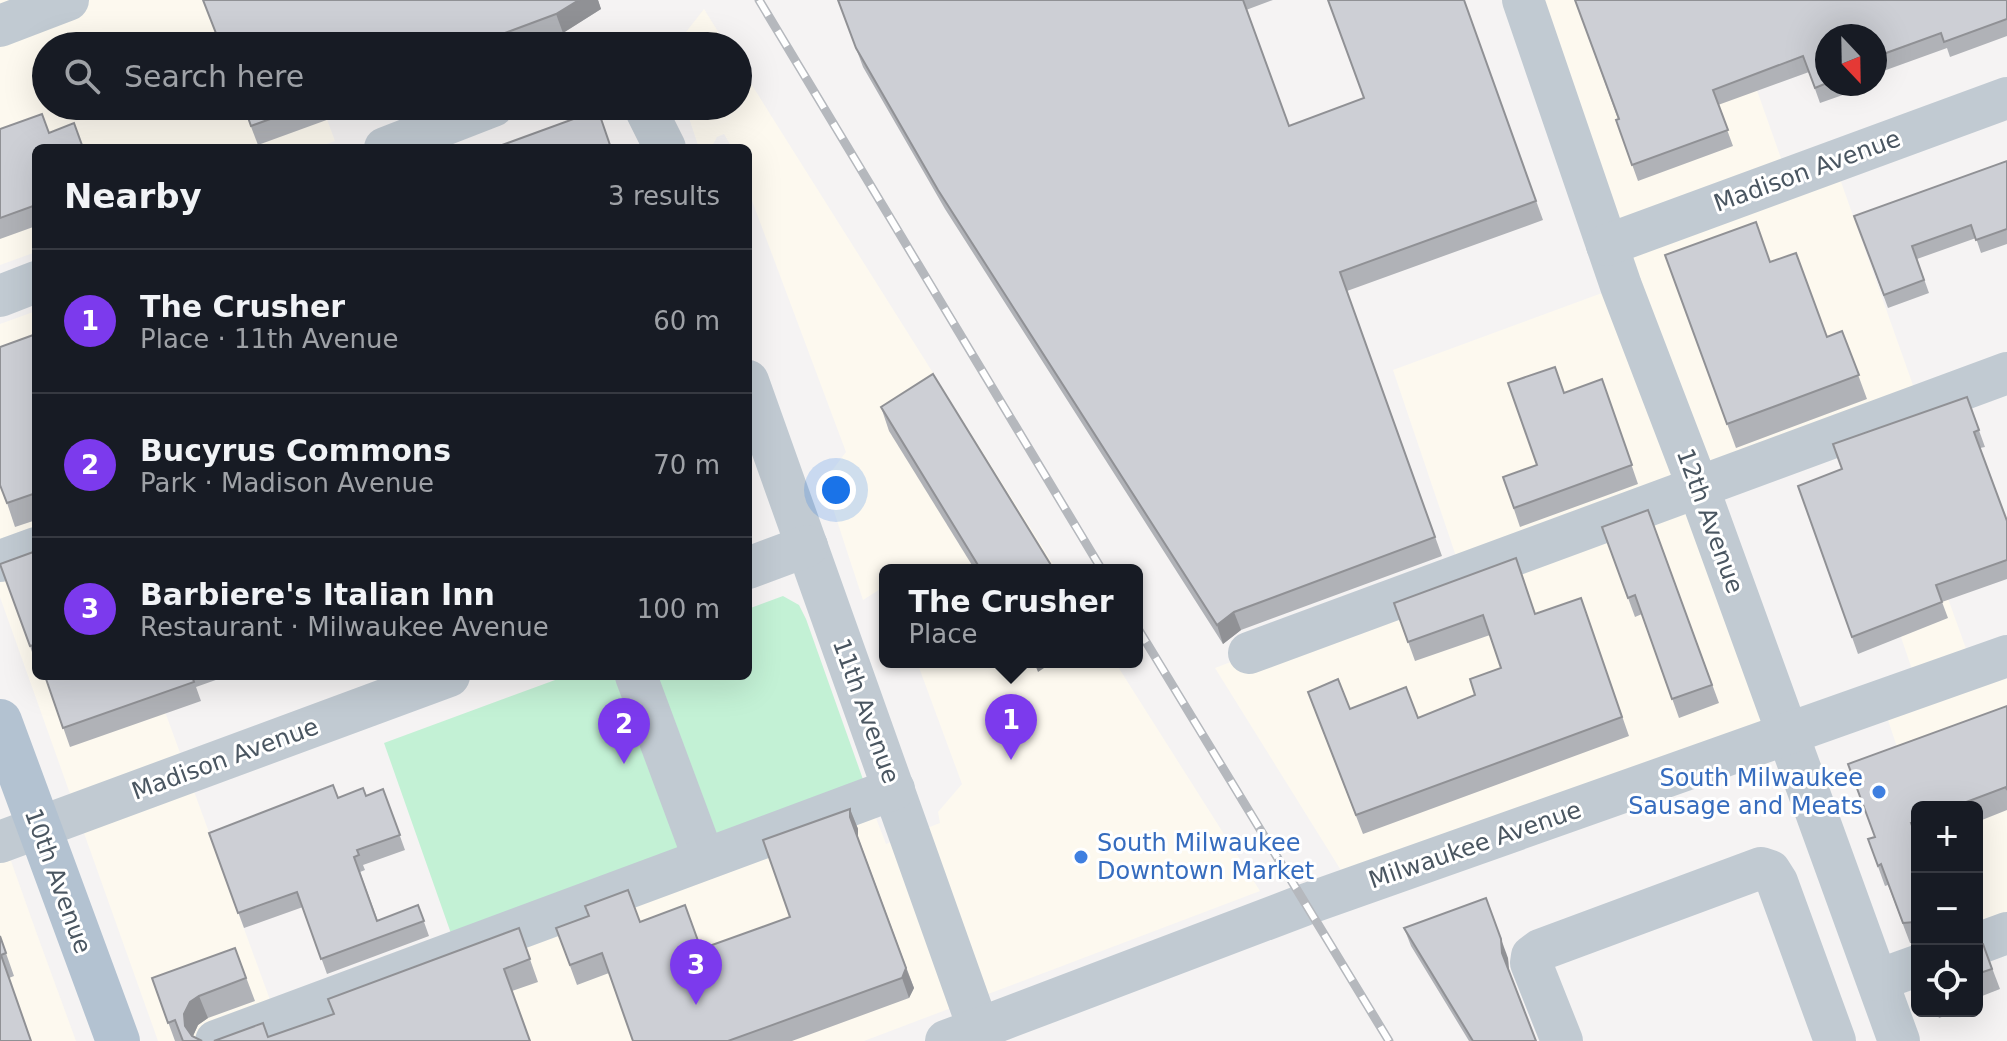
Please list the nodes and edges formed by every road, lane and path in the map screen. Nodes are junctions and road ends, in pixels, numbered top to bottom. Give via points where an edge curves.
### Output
1 (68, 0) edge
2 (1533, 3) edge
3 (0, 26) edge
4 (2007, 98) edge
5 (457, 120) edge
6 (651, 120) edge
7 (395, 144) edge
8 (663, 144) edge
9 (1607, 245) junction
10 (32, 284) edge
11 (0, 296) edge
12 (2007, 373) edge
13 (752, 392) edge
14 (1698, 487) junction
15 (807, 546) junction
16 (32, 549) edge
17 (0, 561) edge
18 (752, 567) edge
19 (1249, 653) dead end
20 (2007, 656) edge
21 (438, 680) edge
22 (637, 680) edge
23 (0, 721) edge
24 (1787, 735) junction
25 (894, 789) junction
26 (19, 835) edge
27 (704, 859) junction
28 (2007, 933) edge
29 (1983, 942) edge
30 (1911, 968) edge
31 (1878, 980) junction
32 (1036, 1025) edge
33 (1895, 1030) edge
34 (969, 1037) edge
35 (118, 1041) edge
36 (216, 1041) edge
37 (1562, 1041) edge
38 (1836, 1041) edge

1 - 3 street
2 - 9 street, 12th Avenue
4 - 9 street, Madison Avenue
5 - 7 street
6 - 8 street
9 - 14 street, 12th Avenue
10 - 11 street
12 - 14 street
13 - 15 street, 11th Avenue
14 - 19 street
14 - 24 street, 12th Avenue
15 - 18 street
15 - 25 street, 11th Avenue
16 - 17 street
20 - 24 street, Milwaukee Avenue
21 - 26 street, Madison Avenue
22 - 27 street
23 - 26 main road, 10th Avenue
24 - 31 street, 12th Avenue
24 - 32 street, Milwaukee Avenue via 1304,905
25 - 27 street
25 - 34 street, 11th Avenue
26 - 35 main road, 10th Avenue
27 - 36 street
28 - 29 street
30 - 31 street
31 - 33 street, 12th Avenue
32 - 34 street, Milwaukee Avenue
33 - 38 street
37 - 38 street via 1532,956 1761,868 1777,882

